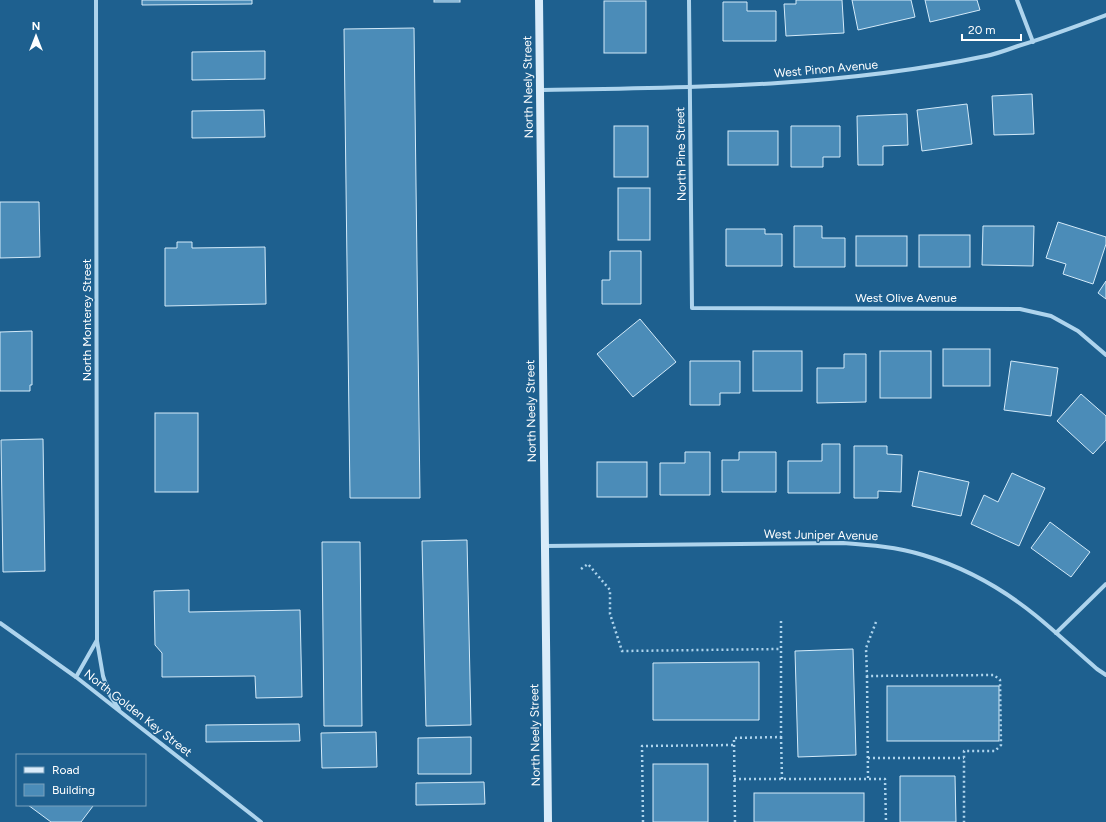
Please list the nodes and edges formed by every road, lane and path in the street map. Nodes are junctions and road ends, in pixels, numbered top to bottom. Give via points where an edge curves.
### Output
1 (96, 0) edge
2 (539, 0) edge
3 (689, 0) edge
4 (1016, 0) edge
5 (1106, 15) edge
6 (1033, 42) junction
7 (690, 87) junction
8 (540, 90) junction
9 (692, 308) joint
10 (1106, 356) edge
11 (544, 546) junction
12 (581, 569) dead end
13 (1106, 584) edge
14 (781, 620) dead end
15 (876, 622) dead end
16 (0, 623) edge
17 (1056, 633) junction
18 (97, 640) junction
19 (781, 649) junction
20 (1106, 675) edge
21 (867, 676) junction
22 (76, 677) junction
23 (121, 713) junction
24 (781, 737) junction
25 (734, 745) junction
26 (868, 758) junction
27 (964, 758) junction
28 (868, 778) junction
29 (734, 779) junction
30 (782, 779) junction
31 (261, 822) edge
32 (548, 822) edge
33 (643, 822) edge
34 (735, 822) edge
35 (886, 822) edge
36 (964, 822) edge

1 - 18 street, North Monterey Street
2 - 8 street, North Neely Street
3 - 7 street, North Pine Street
4 - 6 street
5 - 6 street, West Pinon Avenue
6 - 7 street, West Pinon Avenue via 987,56 898,72 810,82
7 - 8 street, West Pinon Avenue
7 - 9 street, North Pine Street
8 - 11 street, North Neely Street
9 - 10 street, West Olive Avenue via 1020,309 1051,316 1078,331
11 - 17 street, West Juniper Avenue via 843,543 883,546 923,555 969,573 1034,614
11 - 32 street, North Neely Street
12 - 19 path via 588,564 610,590 610,614 622,651
13 - 17 street
14 - 19 path
15 - 21 path via 866,648
16 - 22 street, North Golden Key Street
17 - 20 street, West Juniper Avenue
18 - 22 street, North Monterey Street
18 - 23 street, North Monterey Street via 103,676 109,694
19 - 24 path
21 - 26 path
21 - 27 path via 994,676 1000,680 1001,745 995,750 964,750
22 - 23 street, North Golden Key Street
23 - 31 street, North Golden Key Street
24 - 25 path via 734,738
24 - 30 path
25 - 29 path
25 - 33 path via 642,746
26 - 27 path
26 - 28 path
27 - 36 path
28 - 30 path
28 - 35 path via 885,778
29 - 30 path
29 - 34 path

